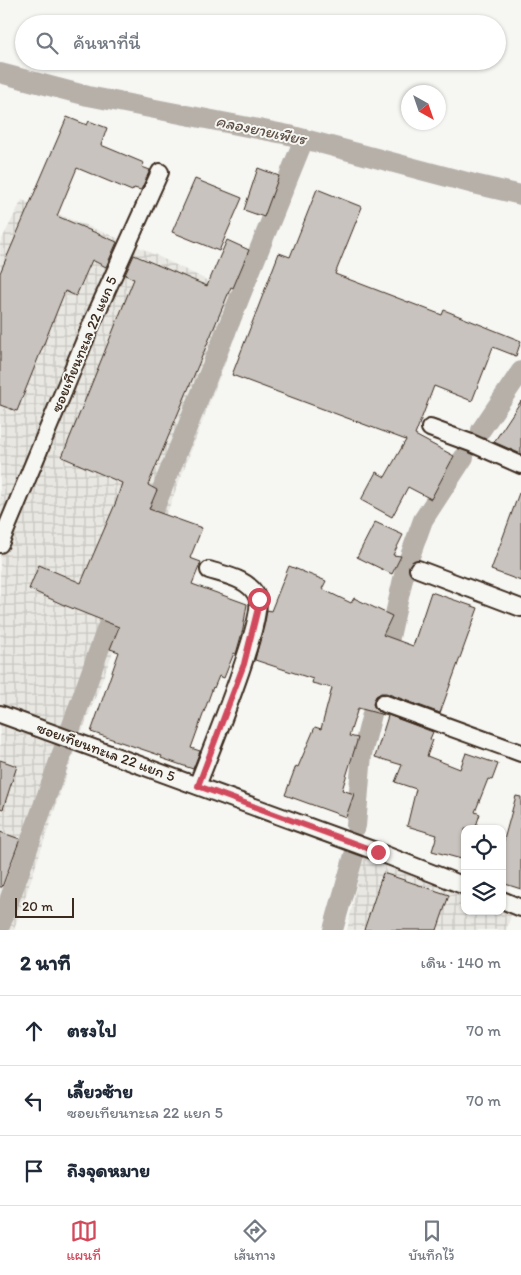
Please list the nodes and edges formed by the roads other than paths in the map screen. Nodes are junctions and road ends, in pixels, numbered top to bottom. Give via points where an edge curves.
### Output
1 (160, 172) dead end
2 (430, 428) dead end
3 (521, 465) edge
4 (0, 544) edge
5 (418, 569) dead end
6 (209, 570) dead end
7 (521, 608) edge
8 (383, 703) dead end
9 (0, 714) edge
10 (521, 753) edge
11 (198, 786) junction
12 (461, 884) edge
13 (506, 902) edge
14 (521, 908) edge

1 - 4 street, ซอยเทียนทะเล 22 แยก 5 via 92,323
2 - 3 street
5 - 7 street
6 - 11 street via 244,582 259,599 244,664
8 - 10 street
9 - 11 street, ซอยเทียนทะเล 22 แยก 5
11 - 12 street, ซอยเทียนทะเล 22 แยก 5
13 - 14 street

